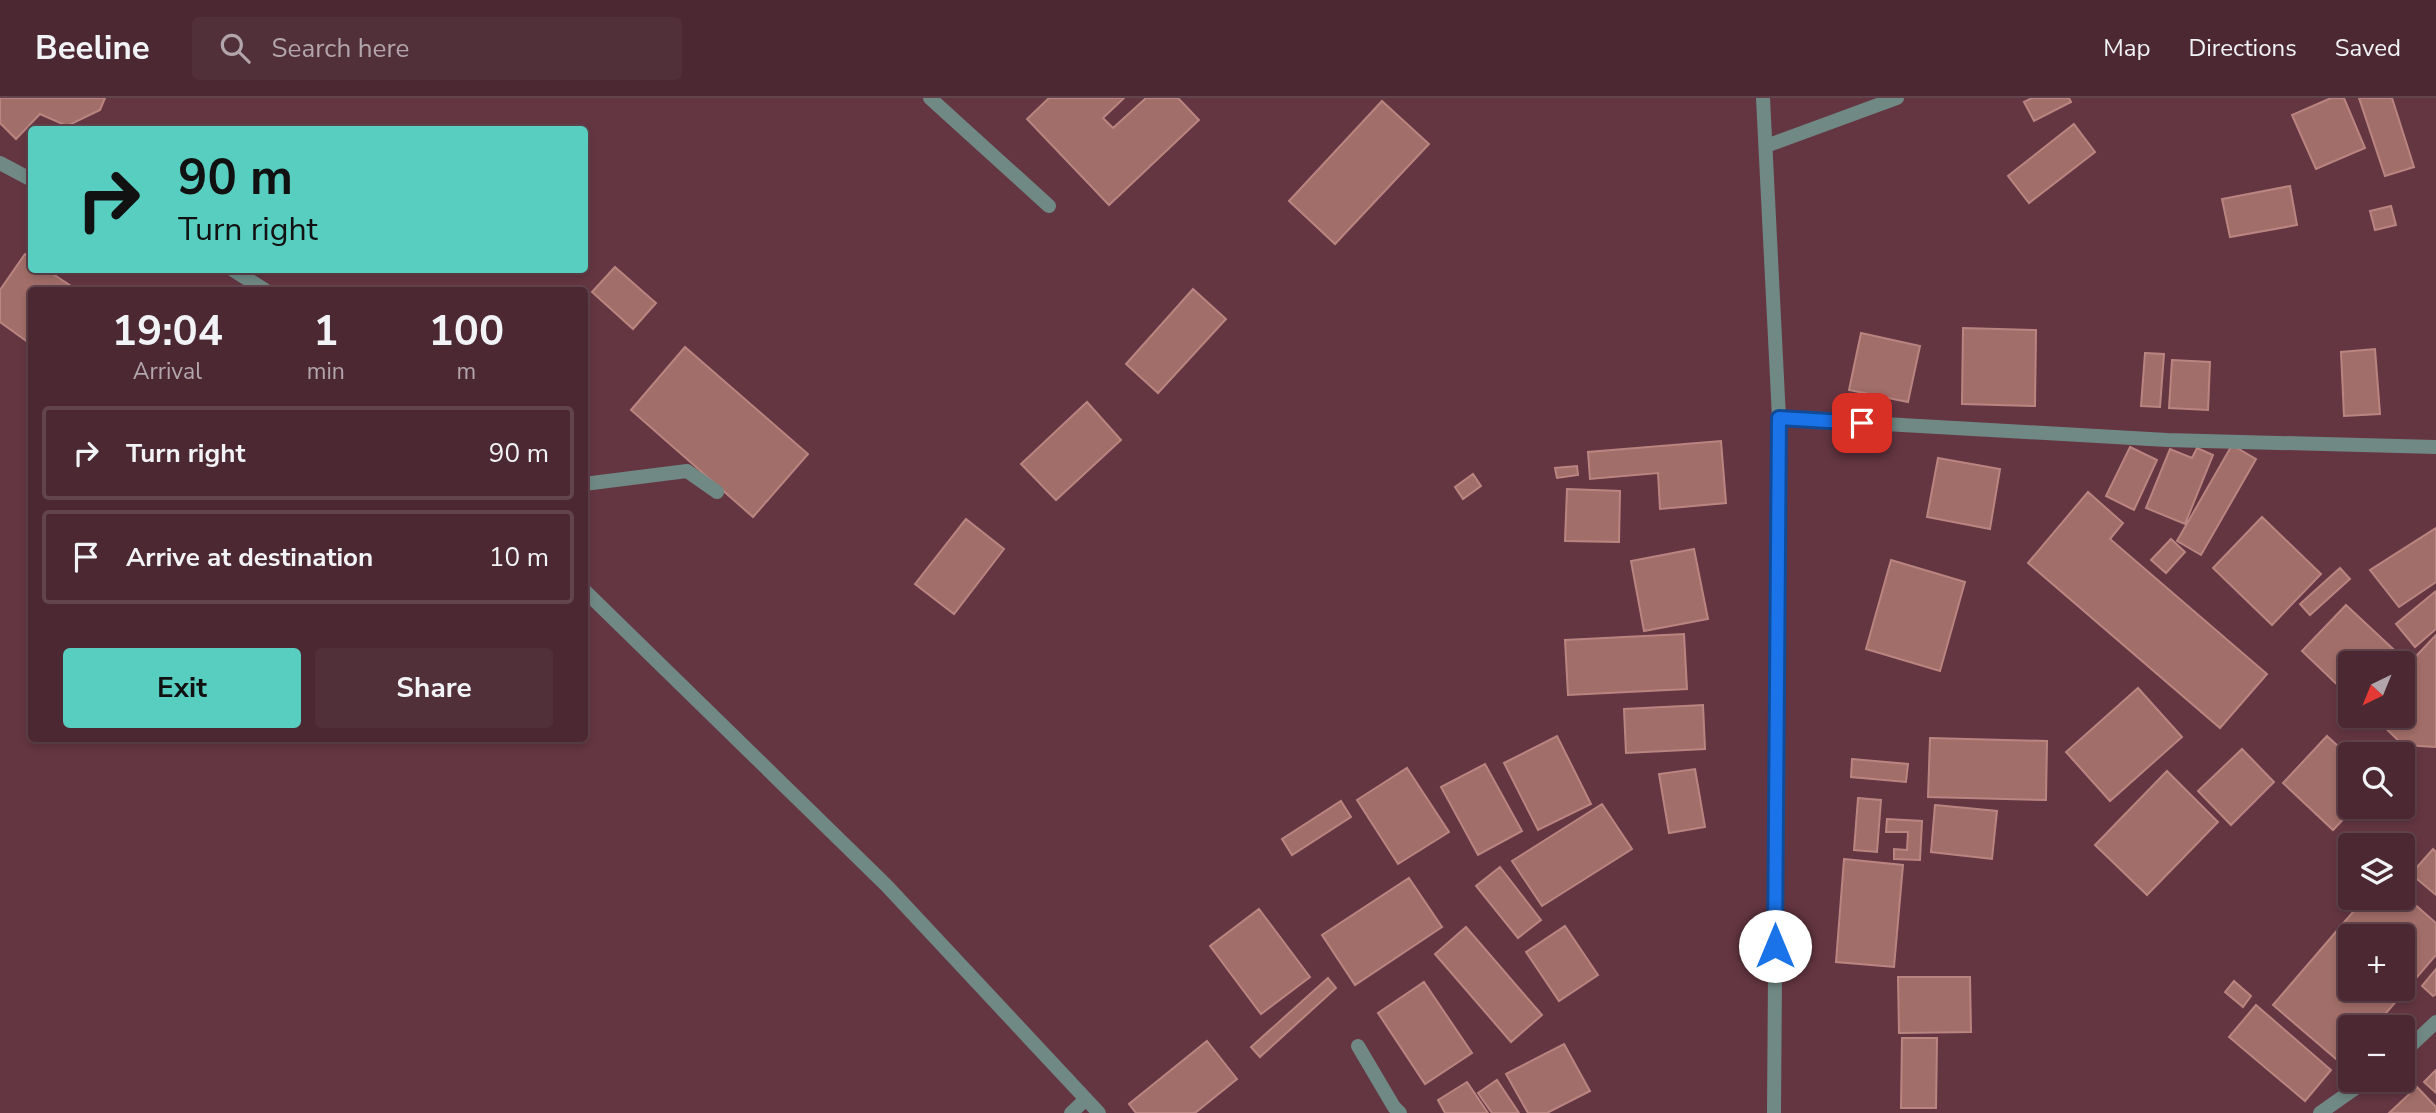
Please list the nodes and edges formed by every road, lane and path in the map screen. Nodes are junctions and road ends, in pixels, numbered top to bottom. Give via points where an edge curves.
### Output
1 (930, 98) edge
2 (1763, 98) edge
3 (1897, 98) edge
4 (1766, 146) junction
5 (0, 163) edge
6 (28, 178) edge
7 (1049, 206) dead end
8 (238, 273) edge
9 (260, 287) edge
10 (1779, 418) junction
11 (2436, 447) edge
12 (588, 483) edge
13 (717, 492) dead end
14 (588, 594) edge
15 (2436, 1022) edge
16 (2415, 1042) edge
17 (1358, 1046) dead end
18 (2350, 1092) edge
19 (1086, 1099) junction
20 (1071, 1113) edge
21 (1099, 1113) edge
22 (1400, 1113) edge
23 (1774, 1113) edge
24 (2320, 1113) edge

1 - 7 street
2 - 4 street
3 - 4 street
4 - 10 street
5 - 6 street
8 - 9 street
10 - 11 street via 2167,440
10 - 23 street
12 - 13 street via 687,471
14 - 19 street via 886,885
15 - 16 street
17 - 22 street
18 - 24 street
19 - 20 street
19 - 21 street

